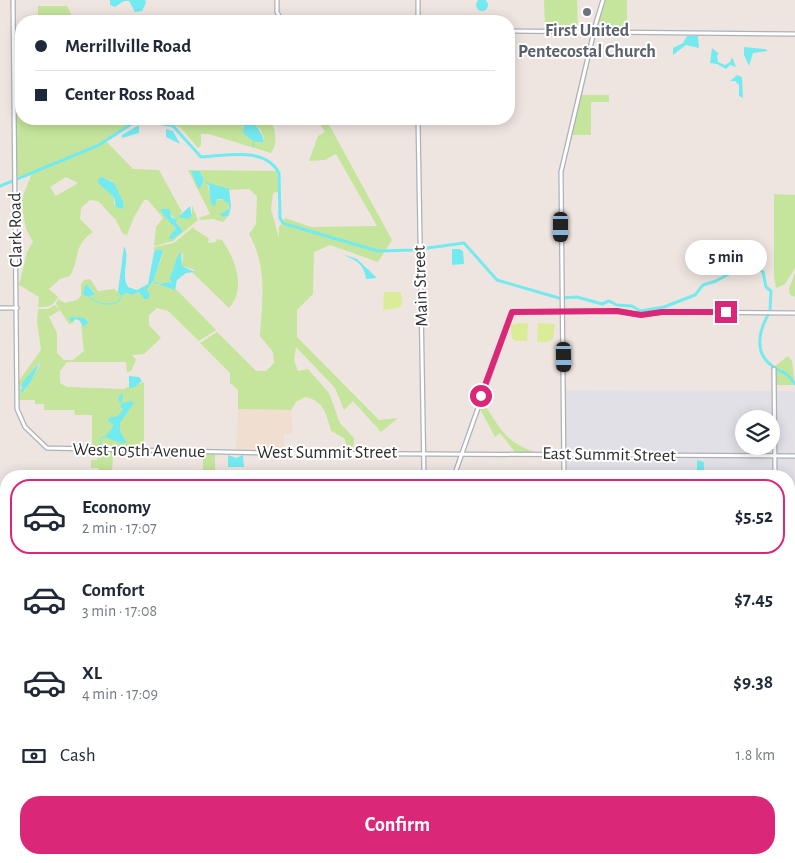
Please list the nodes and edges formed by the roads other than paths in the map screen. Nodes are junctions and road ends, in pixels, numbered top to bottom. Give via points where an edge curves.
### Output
1 (13, 0) edge
2 (277, 0) edge
3 (418, 0) edge
4 (603, 0) edge
5 (280, 15) edge
6 (418, 15) edge
7 (515, 30) edge
8 (594, 31) junction
9 (795, 32) edge
10 (418, 125) edge
11 (561, 300) junction
12 (0, 308) edge
13 (17, 308) junction
14 (556, 312) junction
15 (564, 312) junction
16 (795, 313) edge
17 (774, 369) dead end
18 (48, 448) joint
19 (231, 452) joint
20 (424, 453) junction
21 (461, 454) junction
22 (564, 454) junction
23 (774, 456) junction
24 (795, 456) edge
25 (424, 470) edge
26 (456, 470) edge
27 (564, 470) edge
28 (775, 470) edge

1 - 13 street, Clark Road
2 - 5 street
3 - 6 street
4 - 8 street
7 - 8 street
8 - 9 street
8 - 11 street via 562,162
10 - 20 street, Main Street
11 - 14 street
11 - 15 street
12 - 13 street
13 - 18 street, Clark Road via 17,409 19,418 30,432
14 - 15 street
14 - 21 street via 512,312
15 - 16 street via 617,311 641,315 662,312
15 - 22 street
17 - 23 street
18 - 19 street, West 105th Avenue
19 - 20 street, West Summit Street
20 - 21 street, East Summit Street
20 - 25 street, Main Street
21 - 22 street, East Summit Street
21 - 26 street
22 - 23 street, East Summit Street
22 - 27 street
23 - 24 street, East Summit Street
23 - 28 street

